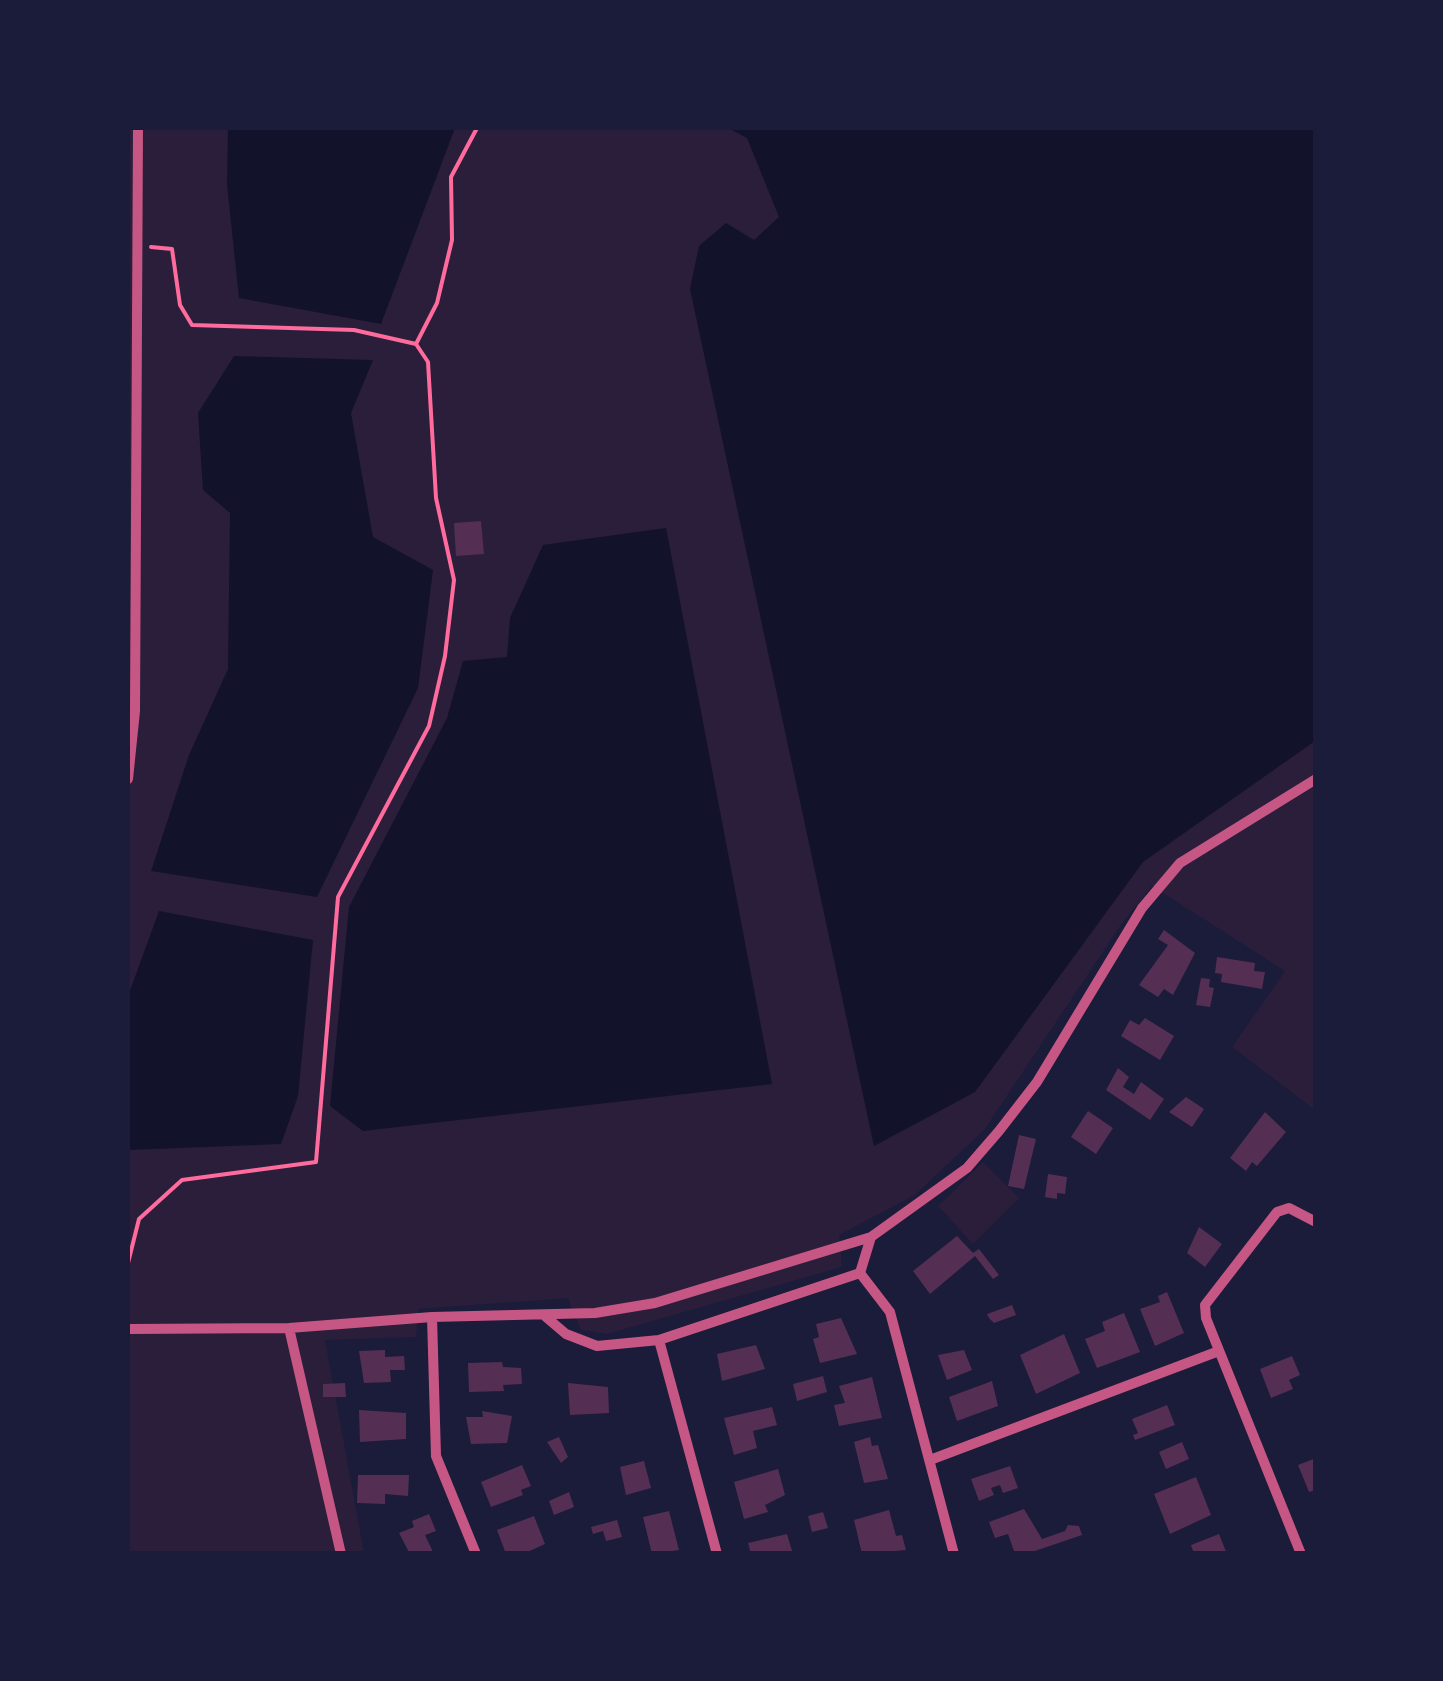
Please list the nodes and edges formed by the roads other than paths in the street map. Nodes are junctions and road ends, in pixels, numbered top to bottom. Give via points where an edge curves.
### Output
1 (138, 128) edge
2 (128, 779) edge
3 (1316, 779) edge
4 (1316, 1222) edge
5 (870, 1237) junction
6 (860, 1273) junction
7 (546, 1316) junction
8 (432, 1317) junction
9 (290, 1328) junction
10 (128, 1329) edge
11 (659, 1340) junction
12 (1219, 1351) junction
13 (930, 1460) junction
14 (340, 1554) edge
15 (476, 1554) edge
16 (718, 1554) edge
17 (954, 1554) edge
18 (1301, 1554) edge

1 - 2 street
3 - 5 street via 1180,863 1142,908 1000,1131 953,1179
4 - 12 street via 1289,1208 1276,1212 1206,1305
5 - 6 street
5 - 7 street via 655,1302
6 - 11 street
6 - 13 street via 890,1312
7 - 8 street
7 - 11 street via 566,1334 597,1346
8 - 9 street
8 - 15 street via 436,1456
9 - 10 street
9 - 14 street
11 - 16 street
12 - 13 street
12 - 18 street
13 - 17 street

